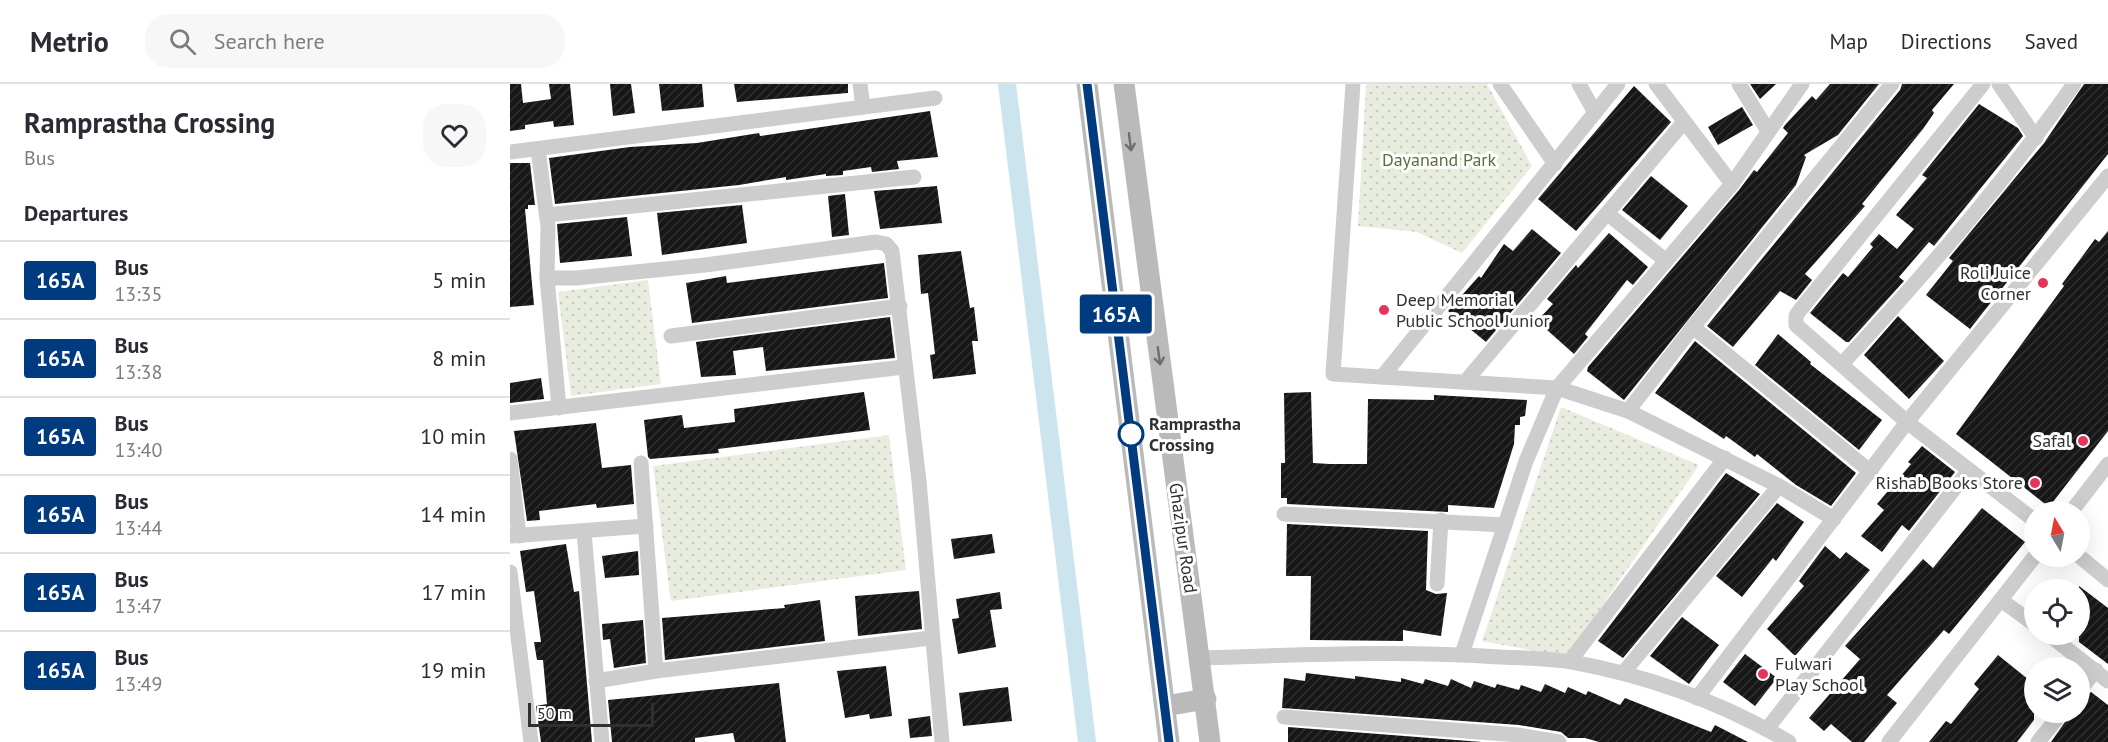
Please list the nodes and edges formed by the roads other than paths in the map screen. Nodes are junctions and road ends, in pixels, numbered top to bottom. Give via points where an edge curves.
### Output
1 (860, 84) edge
2 (1087, 84) edge
3 (1124, 84) edge
4 (1353, 84) edge
5 (1500, 84) edge
6 (1579, 84) edge
7 (1618, 84) edge
8 (1656, 84) edge
9 (1739, 84) edge
10 (1802, 84) edge
11 (1892, 84) edge
12 (1983, 84) edge
13 (2000, 84) edge
14 (2074, 84) edge
15 (935, 98) dead end
16 (863, 107) junction
17 (1595, 113) junction
18 (1683, 123) junction
19 (1768, 132) junction
20 (2036, 138) junction
21 (538, 149) junction
22 (510, 152) edge
23 (1555, 164) junction
24 (2108, 176) edge
25 (914, 177) dead end
26 (1732, 184) junction
27 (1608, 214) junction
28 (547, 215) junction
29 (1665, 260) junction
30 (547, 278) junction
31 (900, 306) junction
32 (1694, 327) junction
33 (671, 336) dead end
34 (1842, 364) junction
35 (904, 368) junction
36 (1382, 377) junction
37 (1466, 382) junction
38 (1557, 388) junction
39 (559, 408) junction
40 (1628, 411) junction
41 (510, 413) edge
42 (1908, 422) junction
43 (1725, 458) junction
44 (510, 459) edge
45 (641, 463) dead end
46 (2108, 464) edge
47 (1969, 470) junction
48 (1870, 472) junction
49 (1779, 486) junction
50 (2079, 501) edge
51 (2024, 512) edge
52 (1284, 514) dead end
53 (1834, 519) junction
54 (1441, 520) junction
55 (1505, 525) junction
56 (646, 526) junction
57 (584, 532) junction
58 (515, 536) edge
59 (2090, 565) edge
60 (2026, 567) edge
61 (510, 572) edge
62 (2108, 580) edge
63 (1437, 584) dead end
64 (2001, 600) junction
65 (2024, 617) edge
66 (931, 638) junction
67 (2063, 645) edge
68 (1462, 654) junction
69 (1199, 658) junction
70 (1570, 661) junction
71 (2096, 670) junction
72 (656, 671) junction
73 (1623, 673) junction
74 (2090, 677) edge
75 (596, 681) junction
76 (2108, 681) edge
77 (1697, 698) junction
78 (1206, 699) junction
79 (1165, 706) junction
80 (1284, 717) dead end
81 (2053, 723) edge
82 (1767, 729) junction
83 (1163, 739) edge
84 (531, 742) edge
85 (602, 742) edge
86 (942, 742) edge
87 (1210, 742) edge
88 (1559, 742) edge
89 (1789, 742) edge
90 (1889, 742) edge
91 (2038, 742) edge

1 - 16 street
2 - 79 main road
3 -> 69 main road, Ghazipur Road
4 - 36 street via 1333,374
5 - 23 street
6 - 17 street
7 - 17 street
8 - 18 street
9 - 19 street
10 - 19 street
11 - 32 street
12 - 34 street via 1796,316 1796,325 1804,334
13 - 20 street
14 - 20 street
15 - 16 street
16 - 21 street
17 - 23 street
18 - 26 street
18 - 27 street
19 - 26 street
20 - 34 street
21 - 22 street
21 - 28 street
23 - 36 street
24 - 42 street
25 - 28 street
26 - 29 street
27 - 29 street
27 - 37 street
28 - 30 street
29 - 38 street
30 - 31 street via 705,265 876,242 886,244 892,251
30 - 39 street
31 - 33 street
31 - 35 street
32 - 40 street
32 - 48 street
34 - 42 street
35 - 39 street
35 - 66 street via 919,481
36 - 37 street
37 - 38 street
38 - 40 street
38 - 55 street via 1526,461
39 - 41 street
40 - 43 street
42 - 47 street
42 - 48 street
43 - 49 street
43 - 70 street
44 - 58 street
45 - 56 street
46 - 50 street
47 - 51 street
47 - 82 street
48 - 53 street
49 - 53 street
49 - 73 street
52 - 54 street
53 - 77 street
54 - 55 street
54 - 63 street
55 - 68 street
56 - 57 street
56 - 72 street
57 - 58 street
57 - 75 street
59 - 62 street
60 - 64 street
61 - 84 street
64 - 65 street
64 - 90 street
66 - 72 street
66 - 86 street
67 - 71 street
68 - 69 street
68 - 70 street
69 - 78 main road, Ghazipur Road
70 - 73 street
71 - 74 street
71 - 76 street
72 - 75 street
73 - 77 street
75 - 85 street
77 - 82 street
78 - 79 main road
78 - 87 main road, Ghazipur Road
79 - 83 main road
80 - 88 street via 1518,735
81 - 91 street
82 - 89 street

